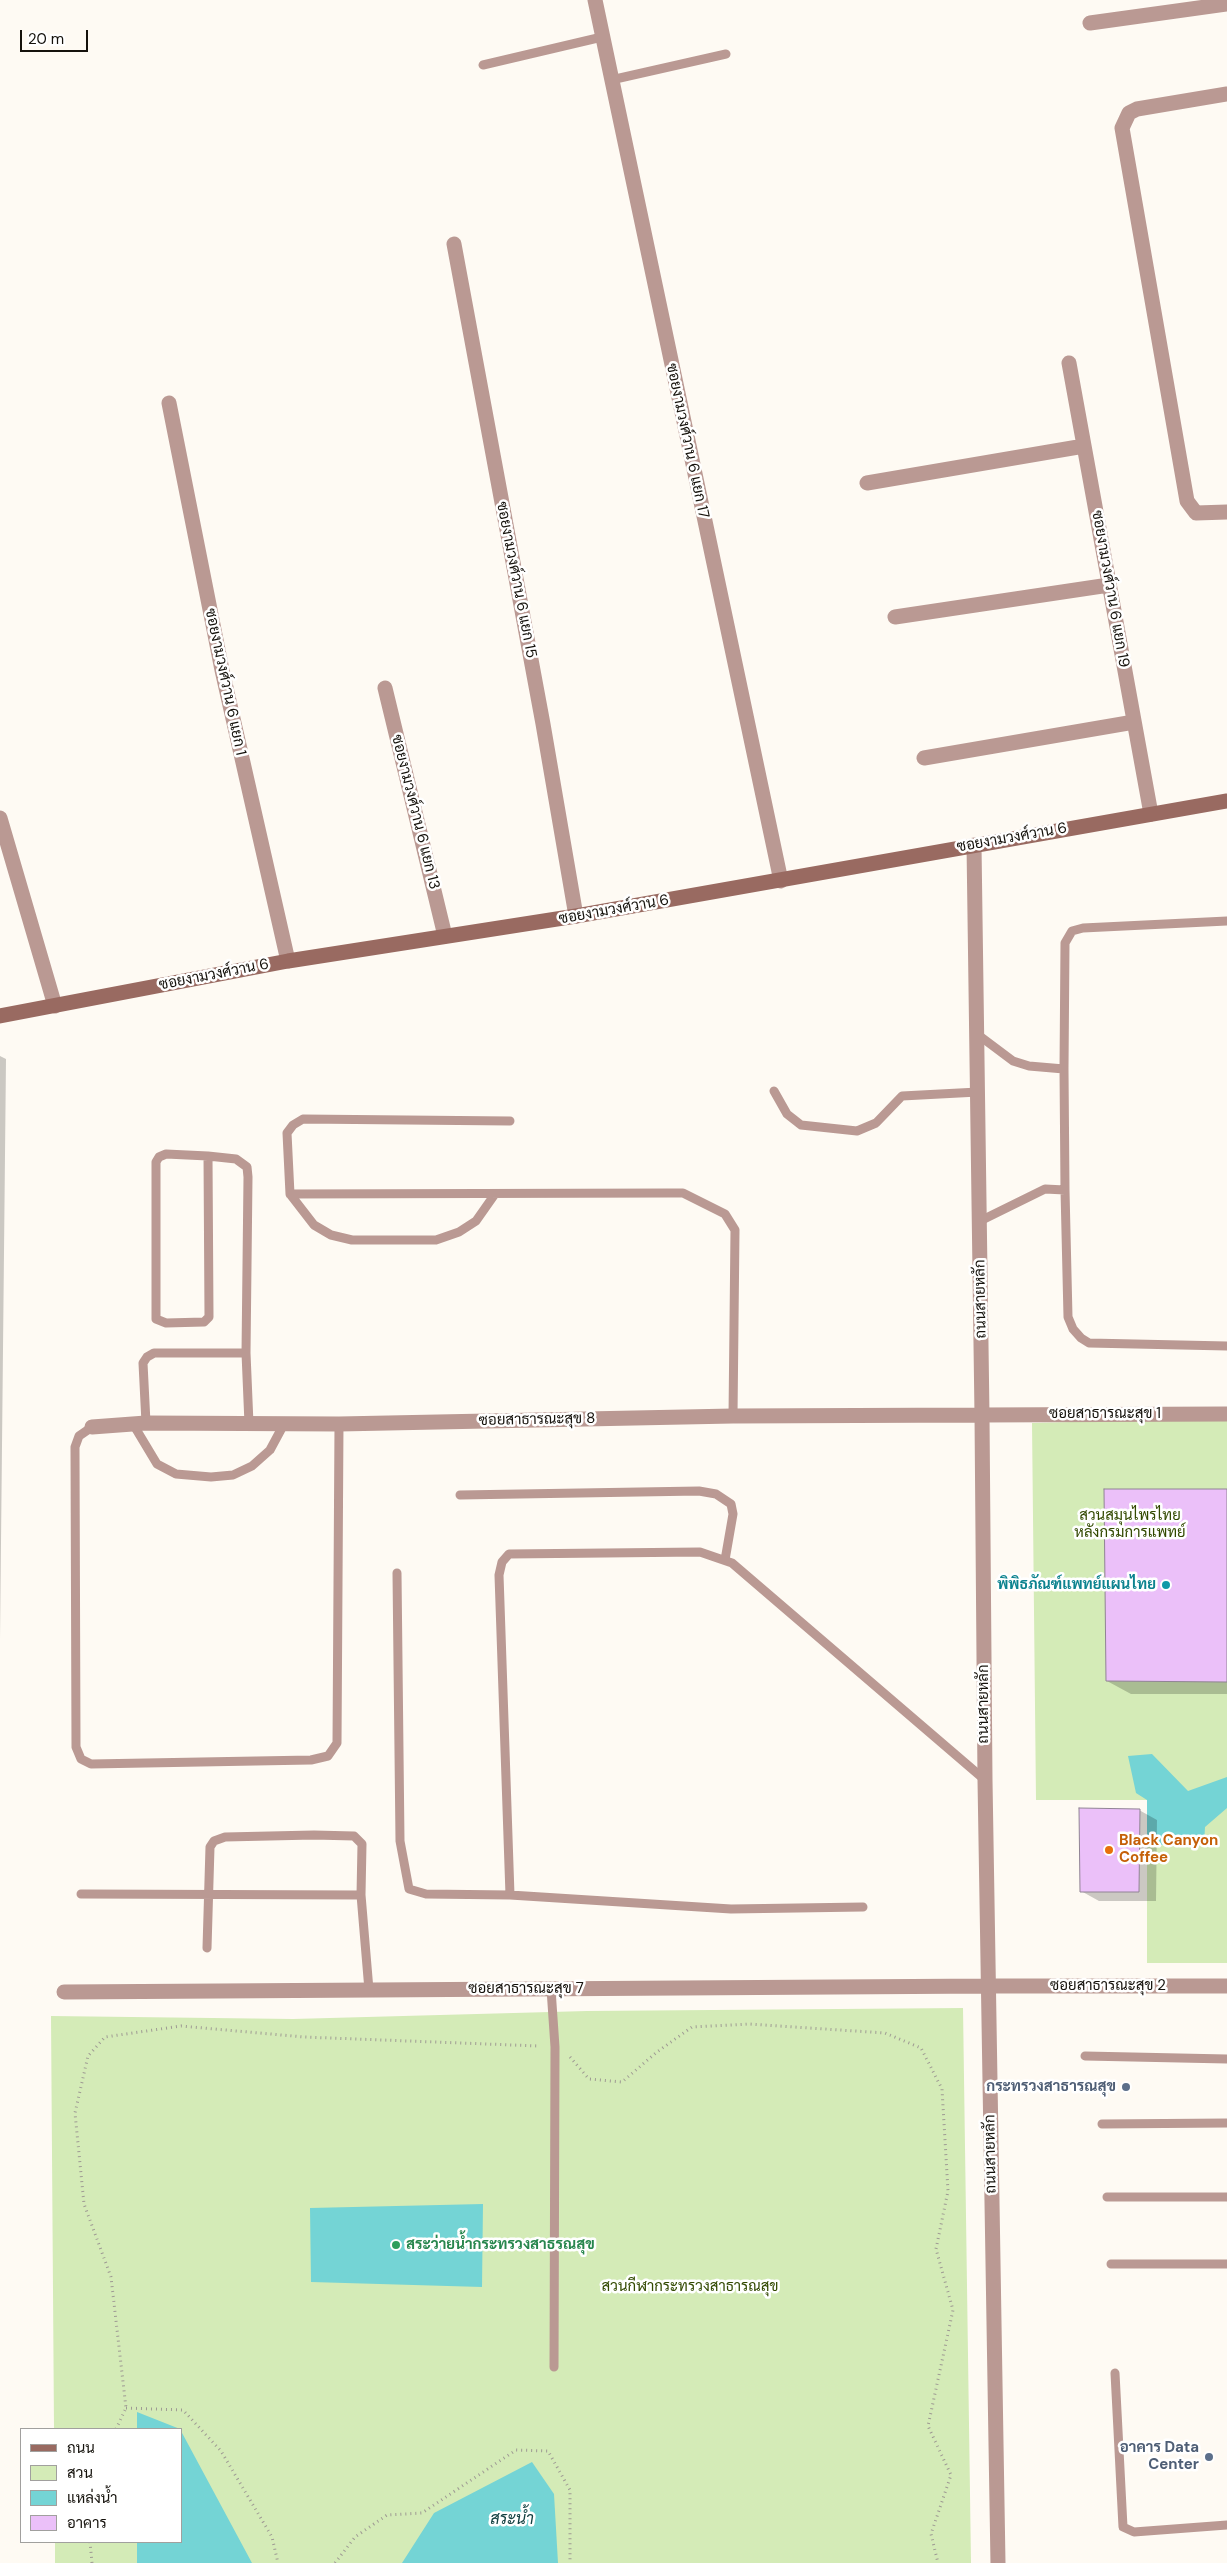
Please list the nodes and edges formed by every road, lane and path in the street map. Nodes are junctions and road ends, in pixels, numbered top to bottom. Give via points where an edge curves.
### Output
1 (594, 0) edge
2 (1203, 3) edge
3 (1227, 4) edge
4 (1090, 23) dead end
5 (602, 37) junction
6 (726, 54) dead end
7 (483, 65) dead end
8 (611, 80) junction
9 (1227, 94) edge
10 (454, 244) dead end
11 (1069, 363) dead end
12 (169, 403) dead end
13 (1084, 446) junction
14 (867, 484) dead end
15 (1227, 512) edge
16 (1109, 585) junction
17 (895, 617) dead end
18 (385, 688) dead end
19 (1134, 722) junction
20 (924, 758) dead end
21 (1227, 801) edge
22 (1151, 814) junction
23 (0, 818) edge
24 (974, 845) junction
25 (781, 881) junction
26 (576, 916) junction
27 (1227, 921) edge
28 (445, 936) junction
29 (288, 961) junction
30 (55, 1006) junction
31 (0, 1016) edge
32 (977, 1034) junction
33 (1064, 1069) junction
34 (774, 1091) dead end
35 (978, 1092) junction
36 (510, 1121) dead end
37 (208, 1156) junction
38 (1065, 1190) junction
39 (290, 1194) junction
40 (495, 1194) junction
41 (980, 1221) junction
42 (1227, 1346) edge
43 (246, 1353) junction
44 (1227, 1414) edge
45 (982, 1415) junction
46 (733, 1416) junction
47 (139, 1423) junction
48 (249, 1424) junction
49 (284, 1424) junction
50 (339, 1424) junction
51 (92, 1427) joint
52 (460, 1495) dead end
53 (724, 1560) junction
54 (397, 1573) dead end
55 (985, 1780) junction
56 (82, 1894) dead end
57 (208, 1895) junction
58 (361, 1895) junction
59 (510, 1895) junction
60 (863, 1907) dead end
61 (208, 1948) dead end
62 (988, 1986) junction
63 (1227, 1986) edge
64 (551, 1989) junction
65 (369, 1990) junction
66 (64, 1992) dead end
67 (555, 2047) junction
68 (1085, 2056) dead end
69 (1227, 2059) edge
70 (1227, 2123) edge
71 (1102, 2124) dead end
72 (1107, 2197) dead end
73 (1227, 2197) edge
74 (1111, 2264) dead end
75 (1227, 2264) edge
76 (554, 2367) dead end
77 (1115, 2373) dead end
78 (126, 2408) junction
79 (116, 2428) edge
80 (1227, 2525) edge
81 (90, 2543) edge
82 (92, 2563) edge
83 (278, 2563) edge
84 (335, 2563) edge
85 (570, 2563) edge
86 (938, 2563) edge
87 (998, 2563) edge

1 - 5 street, ซอยงามวงศ์วาน 6 แยก 17
2 - 3 street
2 - 4 street
5 - 7 lane
5 - 8 street, ซอยงามวงศ์วาน 6 แยก 17
6 - 8 lane
8 - 25 street, ซอยงามวงศ์วาน 6 แยก 17
9 - 15 street via 1137,109 1129,114 1122,128 1187,501 1196,513
10 - 26 street, ซอยงามวงศ์วาน 6 แยก 15
11 - 13 street, ซอยงามวงศ์วาน 6 แยก 19
12 - 29 street, ซอยงามวงศ์วาน 6 แยก 1 via 222,670
13 - 14 street
13 - 16 street, ซอยงามวงศ์วาน 6 แยก 19
16 - 17 street
16 - 19 street, ซอยงามวงศ์วาน 6 แยก 19
18 - 28 street, ซอยงามวงศ์วาน 6 แยก 13
19 - 20 street
19 - 22 street, ซอยงามวงศ์วาน 6 แยก 19
21 - 22 street, ซอยงามวงศ์วาน 6
22 - 24 street, ซอยงามวงศ์วาน 6
23 - 30 street
24 - 25 street, ซอยงามวงศ์วาน 6
24 - 32 street, ถนนสายหลัก
25 - 26 street, ซอยงามวงศ์วาน 6
26 - 28 street, ซอยงามวงศ์วาน 6
27 - 33 lane via 1072,931 1065,943
28 - 29 street, ซอยงามวงศ์วาน 6
29 - 30 street, ซอยงามวงศ์วาน 6
30 - 31 street, ซอยงามวงศ์วาน 6
32 - 33 lane via 1013,1060 1030,1066
32 - 35 street, ถนนสายหลัก
33 - 38 lane
34 - 35 lane via 787,1114 801,1125 857,1131 876,1123 902,1096
35 - 41 street, ถนนสายหลัก
36 - 39 lane via 304,1119 287,1133
37 - 37 lane via 166,1154 156,1162 156,1319 166,1324 204,1322 209,1318
37 - 43 lane via 236,1159 247,1167
38 - 41 lane via 1044,1189
38 - 42 lane via 1068,1317 1081,1338 1089,1343
39 - 40 lane
39 - 40 lane via 314,1226 330,1235 352,1240 436,1240 459,1232 476,1221
40 - 46 lane via 683,1193 725,1214 734,1230
41 - 45 street, ถนนสายหลัก
43 - 47 lane via 154,1353 143,1363
43 - 48 lane
44 - 45 street, ซอยสาธารณะสุข 1
45 - 46 street, ซอยสาธารณะสุข 8
45 - 55 street, ถนนสายหลัก
46 - 50 street, ซอยสาธารณะสุข 8
47 - 48 street, ซอยสาธารณะสุข 8
47 - 49 lane via 156,1464 176,1474 211,1477 234,1475 252,1466 270,1450
47 - 51 street, ซอยสาธารณะสุข 8
48 - 49 street, ซอยสาธารณะสุข 8
49 - 50 street, ซอยสาธารณะสุข 8
50 - 51 lane via 337,1744 328,1756 311,1760 92,1764 81,1759 76,1747 75,1447 79,1436
52 - 53 lane via 699,1491 716,1494 731,1504 733,1514
53 - 55 lane via 732,1563
53 - 59 lane via 700,1552 671,1552 508,1554 502,1562 499,1575
54 - 59 lane via 400,1841 409,1889 426,1894
55 - 62 street, ถนนสายหลัก
56 - 57 lane
57 - 58 lane
57 - 58 lane via 210,1847 214,1841 224,1837 314,1835 354,1836 360,1840
57 - 61 lane
58 - 65 lane
59 - 60 lane via 731,1909
62 - 63 street, ซอยสาธารณะสุข 2
62 - 64 street, ซอยสาธารณะสุข 7
62 - 87 street, ถนนสายหลัก
64 - 65 street, ซอยสาธารณะสุข 7
64 - 67 lane
65 - 66 street, ซอยสาธารณะสุข 7
67 - 76 lane
67 - 78 path via 304,2037 181,2026 105,2037 88,2056 75,2113 84,2204 111,2277
67 - 86 path via 573,2060 589,2079 622,2082 692,2027 749,2024 885,2033 921,2048 942,2089 948,2191 936,2249 953,2310 928,2426 950,2475 930,2534
68 - 69 lane
70 - 71 lane
72 - 73 lane
74 - 75 lane
77 - 80 lane via 1123,2527 1134,2532
78 - 79 path
78 - 83 path via 182,2410 221,2451 272,2537
81 - 82 path
84 - 85 path via 356,2537 387,2515 422,2513 516,2450 548,2451 570,2490

